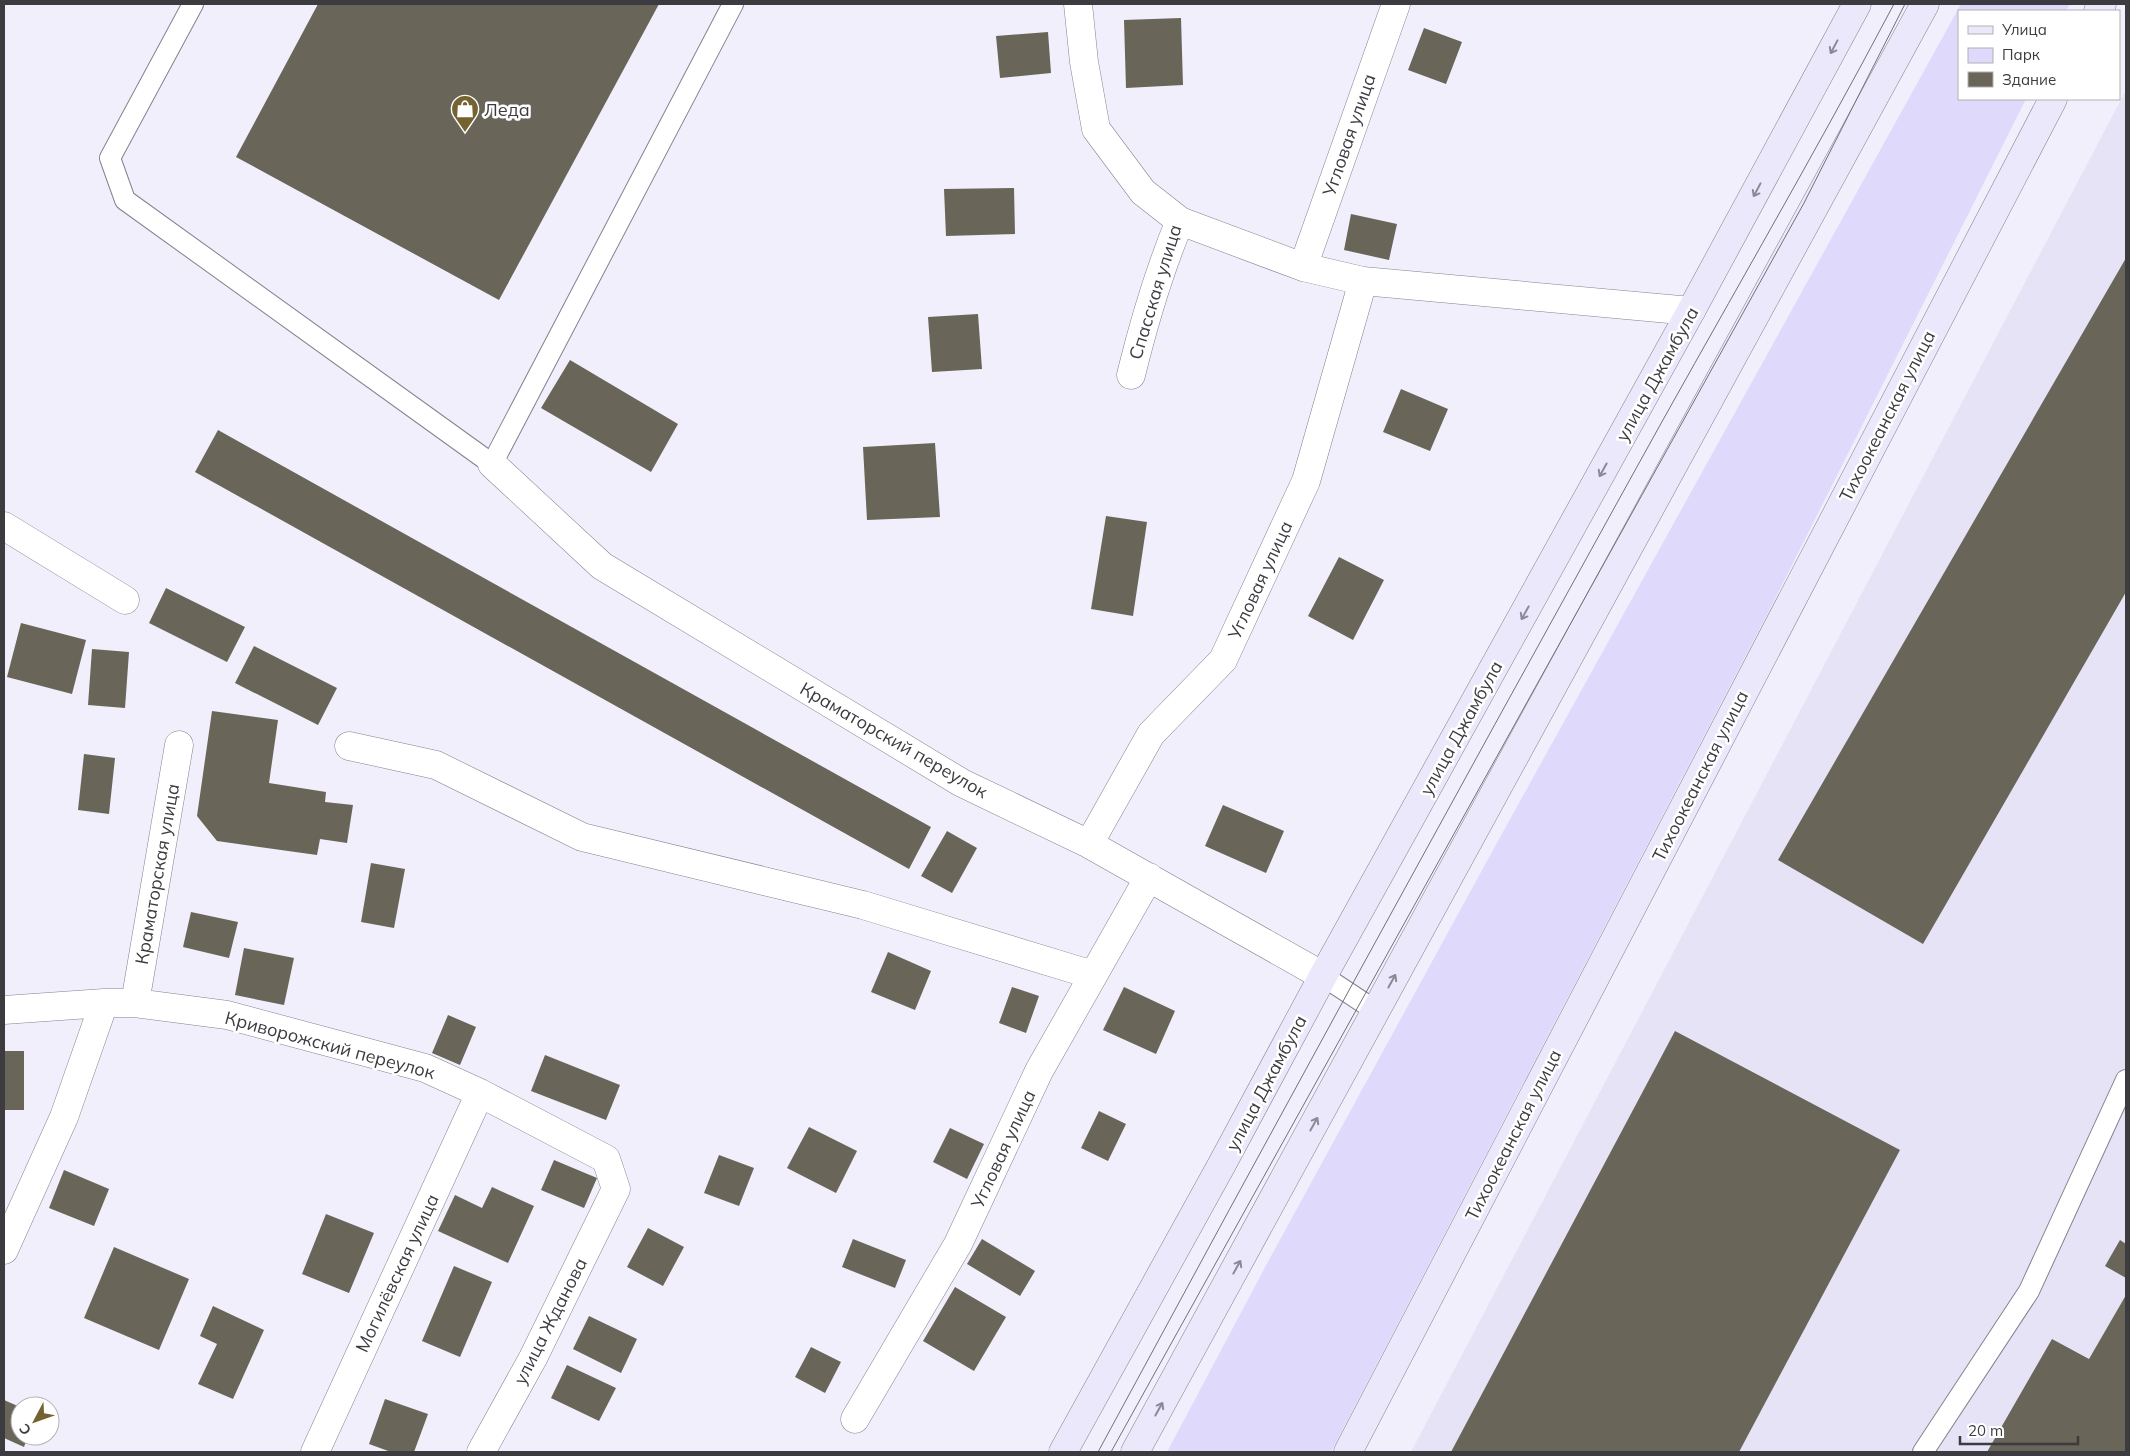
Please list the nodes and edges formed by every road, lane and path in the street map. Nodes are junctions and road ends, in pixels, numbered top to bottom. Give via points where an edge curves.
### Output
1 (193, 4) edge
2 (733, 4) edge
3 (1078, 4) edge
4 (1396, 4) edge
5 (1857, 4) edge
6 (1925, 4) edge
7 (2052, 100) edge
8 (1180, 221) junction
9 (1303, 267) junction
10 (1362, 281) junction
11 (1691, 310) junction
12 (1131, 374) dead end
13 (492, 464) junction
14 (4, 526) edge
15 (125, 600) dead end
16 (179, 745) dead end
17 (349, 746) dead end
18 (1089, 844) junction
19 (1149, 877) junction
20 (1093, 975) junction
21 (1324, 976) junction
22 (104, 1003) junction
23 (134, 1003) junction
24 (4, 1010) edge
25 (1376, 1010) junction
26 (2126, 1080) edge
27 (480, 1093) junction
28 (616, 1188) joint
29 (4, 1250) edge
30 (854, 1419) dead end
31 (315, 1452) edge
32 (481, 1452) edge
33 (1063, 1452) edge
34 (1135, 1452) edge
35 (1348, 1452) edge
36 (1923, 1452) edge

1 - 13 lane via 110,158 124,200
2 - 13 lane
3 - 8 street, Спасская улица via 1096,128 1143,192
4 - 9 street, Угловая улица
5 -> 11 street, улица Джамбула
25 -> 6 street
7 - 35 street, Тихоокеанская улица
8 - 9 street
8 - 12 street, Спасская улица via 1146,313
9 - 10 street
10 - 11 street
10 - 18 street, Угловая улица via 1306,480 1223,660 1151,734
11 -> 21 street, улица Джамбула
13 - 18 street, Краматорский переулок via 602,566 962,783
14 - 15 street
16 - 23 street, Краматорская улица
17 - 20 street via 436,765 582,837 863,905
18 - 19 street, Краматорский переулок
19 - 20 street, Угловая улица
19 - 21 street, Краматорский переулок
20 - 30 street, Угловая улица via 1039,1071 958,1244
21 - 25 lane
21 - 33 street, улица Джамбула
22 - 23 street, Криворожский переулок
22 - 24 street, Криворожский переулок
22 - 29 street via 64,1117
23 - 27 street, Криворожский переулок via 227,1015 425,1068
34 -> 25 street
26 - 36 lane via 2029,1291
27 - 28 street, Криворожский переулок via 606,1159
27 - 31 street, Могилёвская улица
28 - 32 street, улица Жданова via 533,1358

